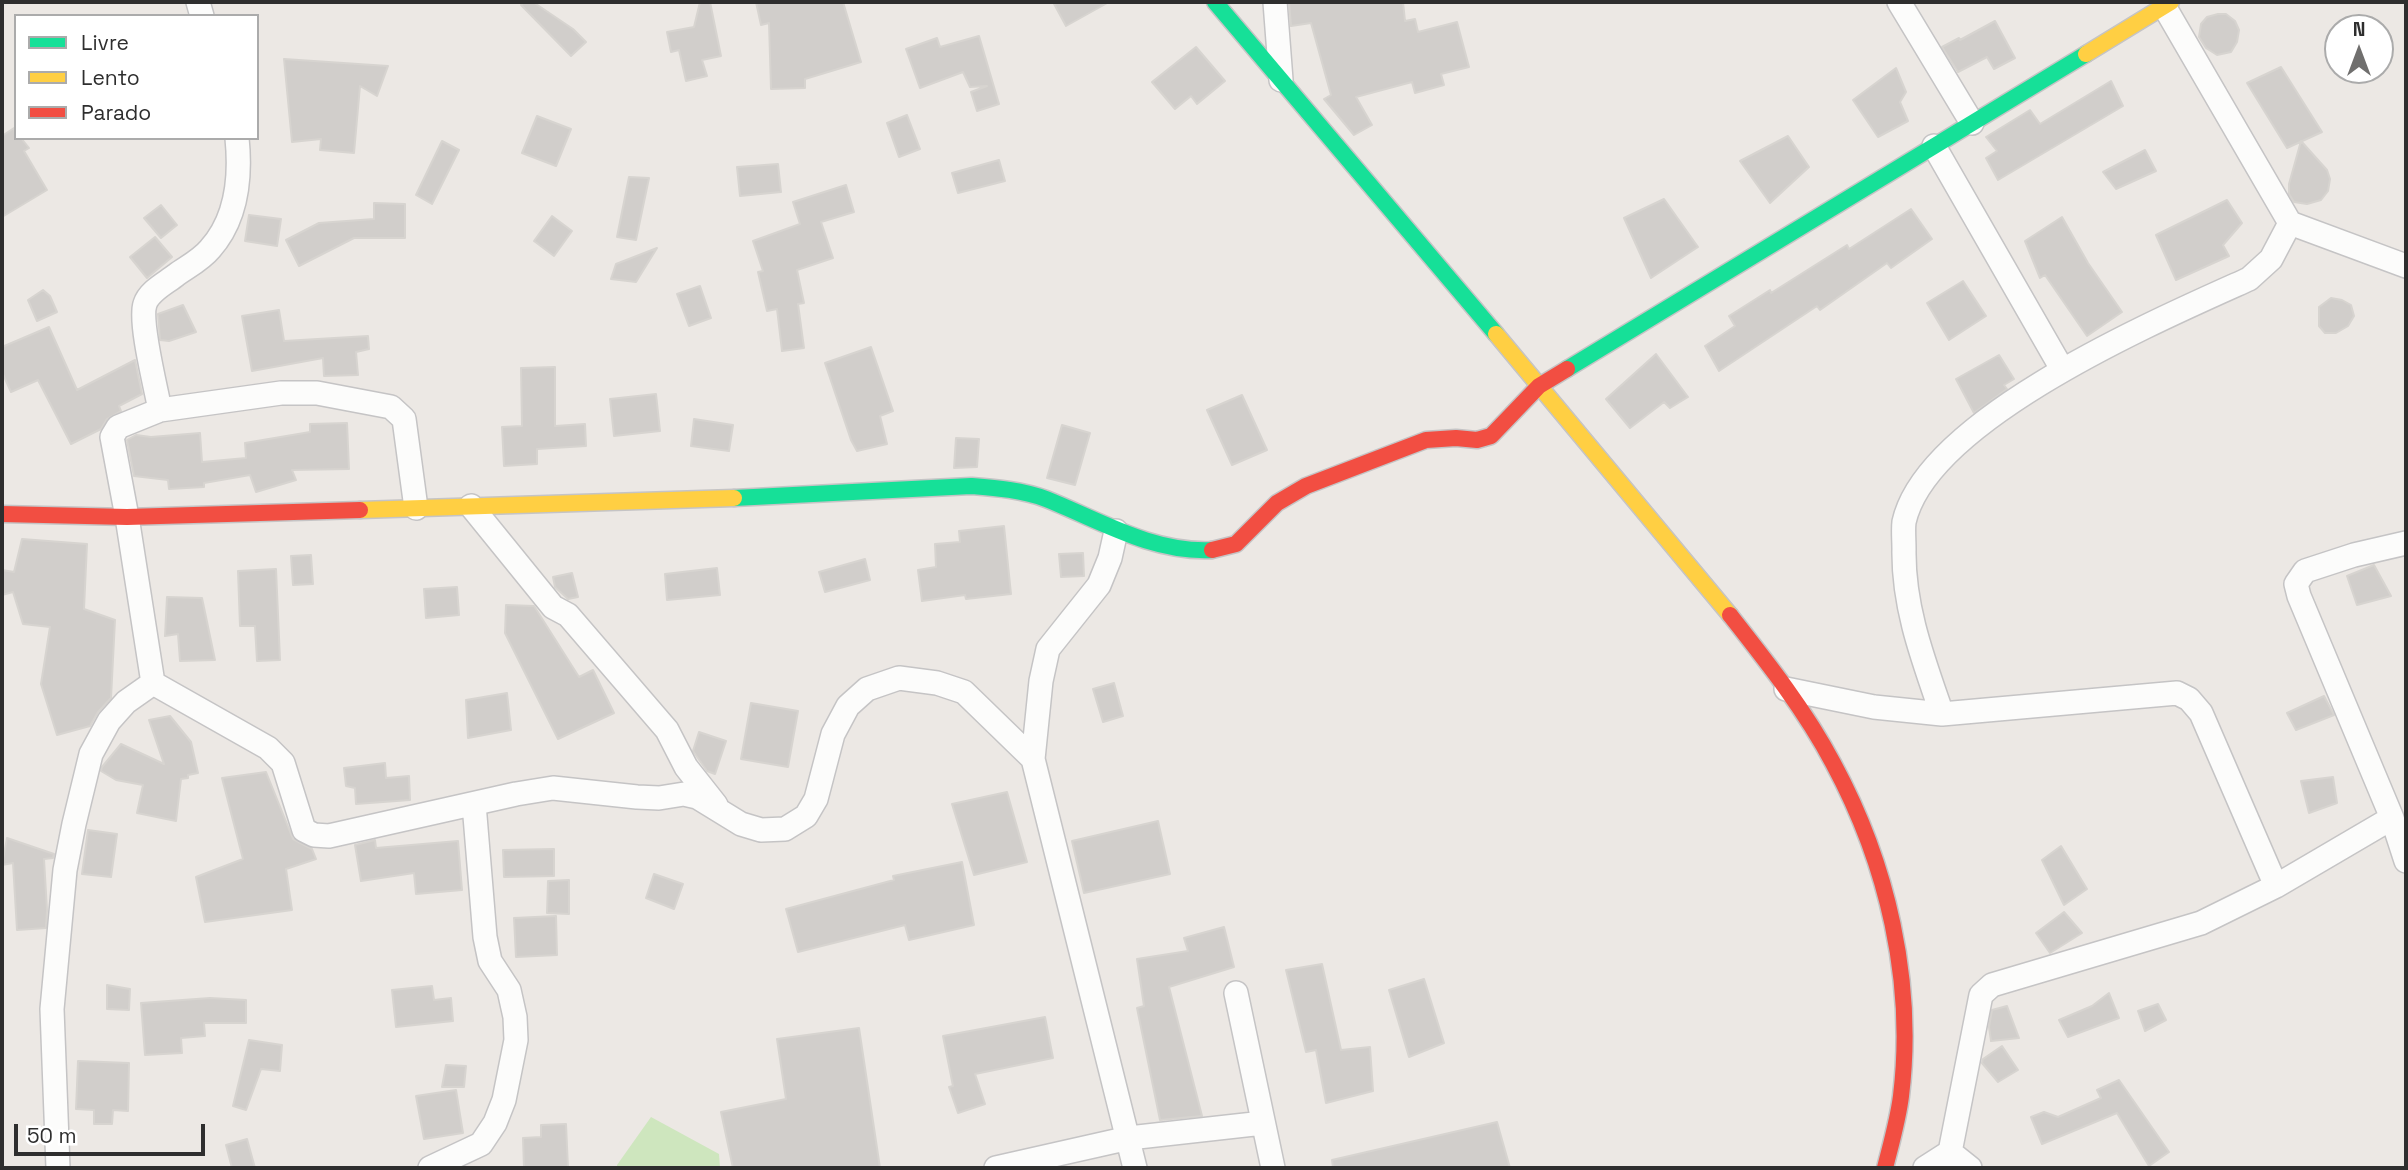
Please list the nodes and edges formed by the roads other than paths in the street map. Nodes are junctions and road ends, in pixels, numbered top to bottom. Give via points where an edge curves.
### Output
1 (1275, 2) edge
2 (1899, 2) edge
3 (2168, 4) edge
4 (1229, 7) edge
5 (1281, 80) junction
6 (1972, 123) junction
7 (237, 140) edge
8 (1934, 146) junction
9 (2290, 223) junction
10 (2406, 266) edge
11 (2063, 369) junction
12 (1539, 386) junction
13 (160, 410) junction
14 (471, 506) junction
15 (415, 508) junction
16 (2, 514) edge
17 (127, 517) junction
18 (1116, 531) junction
19 (2406, 543) edge
20 (153, 682) junction
21 (1786, 689) junction
22 (1942, 714) junction
23 (1033, 759) junction
24 (474, 804) junction
25 (722, 813) junction
26 (2392, 818) junction
27 (2406, 861) edge
28 (2276, 886) junction
29 (1236, 993) dead end
30 (1263, 1123) junction
31 (1129, 1138) junction
32 (1950, 1152) junction
33 (58, 1168) edge
34 (430, 1168) edge
35 (1004, 1168) edge
36 (1135, 1168) edge
37 (1273, 1168) edge
38 (1885, 1168) edge
39 (1925, 1168) edge
40 (1970, 1168) edge

1 - 5 street
2 - 6 street
3 - 6 street
3 - 9 street
4 - 5 street
5 - 12 street
6 - 8 street
7 - 13 street via 240,167 232,212 219,237 209,251 151,294 144,305
8 - 11 street
8 - 12 street
9 - 10 street
9 - 11 street via 2271,260 2249,279
11 - 22 street via 1968,434 1914,495 1904,523 1906,597
12 - 18 street via 1491,436 1426,440 1306,486 1277,503 1236,544 1209,551
12 - 21 street
13 - 15 street via 281,393 317,393 391,407 404,419
13 - 17 street via 118,427 112,437
14 - 15 street
14 - 18 street via 971,486 1044,498
14 - 25 street via 553,607 568,615 667,730 685,767
15 - 17 street
16 - 17 street
17 - 20 street
18 - 23 street via 1099,585 1048,649
19 - 26 street via 2305,571 2296,584
20 - 24 street via 268,748 283,763 304,830 314,835 329,836
20 - 33 street via 125,702 91,754 69,847 52,1009
21 - 22 street via 1874,708
21 - 38 street via 1829,754 1856,806 1891,918 1904,1033 1902,1089
22 - 28 street via 2178,693 2201,713
23 - 25 street via 964,692 937,682 899,677 867,689 848,706 833,734 816,799 806,816 785,829 761,830
23 - 31 street
24 - 25 street via 553,788 637,797 684,794
24 - 34 street via 485,937 490,961 509,990 516,1040 495,1124 481,1144
26 - 27 street
26 - 28 street
28 - 32 street via 2201,923 1992,985 1981,995
29 - 30 street
30 - 31 street
30 - 37 street
31 - 35 street
31 - 36 street
32 - 39 street
32 - 40 street

